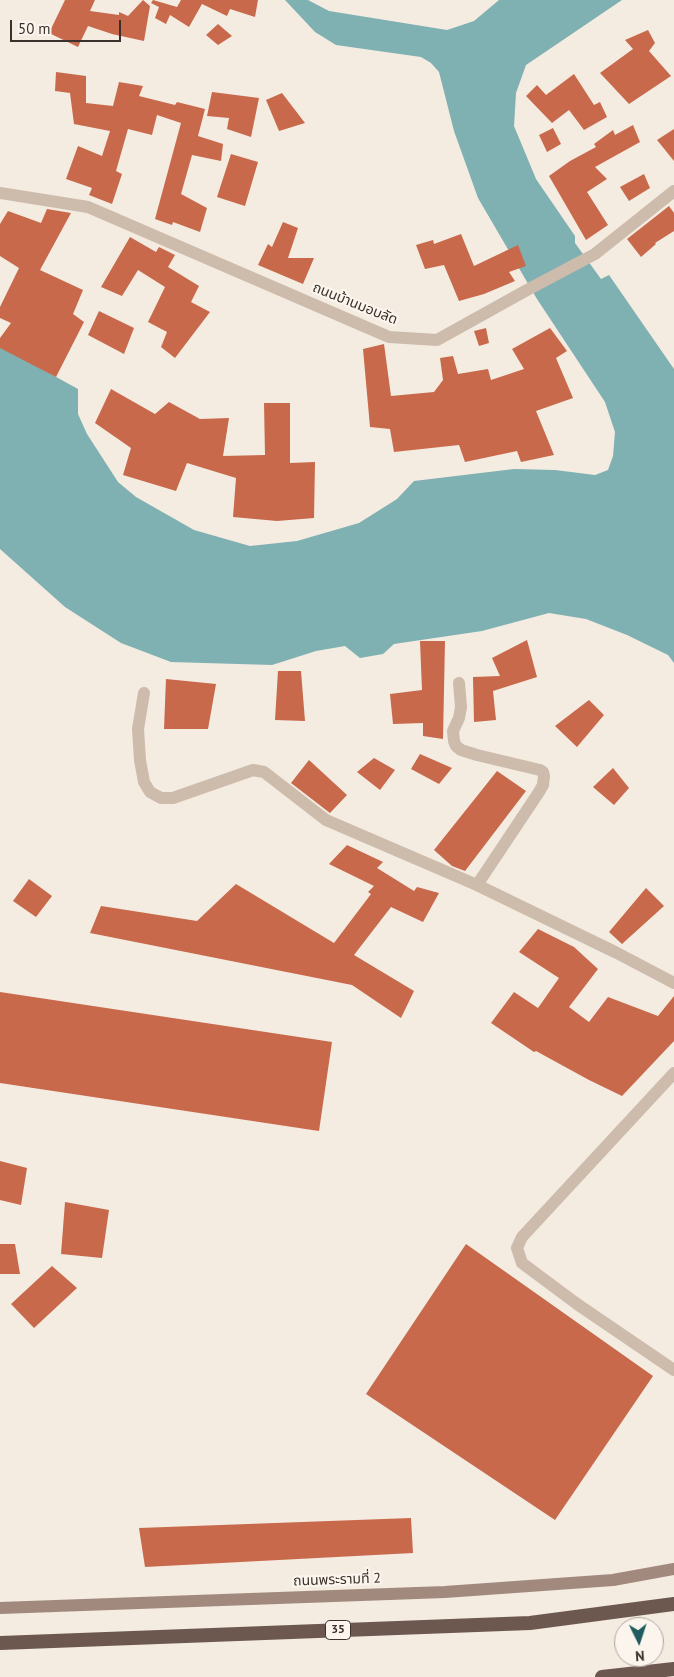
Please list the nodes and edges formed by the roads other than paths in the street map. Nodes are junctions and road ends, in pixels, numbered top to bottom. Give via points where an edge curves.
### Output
1 (674, 191) edge
2 (0, 193) edge
3 (459, 683) dead end
4 (144, 693) dead end
5 (476, 885) junction
6 (674, 983) edge
7 (674, 1073) edge
8 (674, 1370) edge
9 (674, 1570) edge
10 (674, 1604) edge
11 (0, 1608) edge
12 (0, 1643) edge
13 (674, 1669) edge
14 (602, 1677) edge

1 - 2 street, ถนนบ้านมอบลัด via 595,254 436,340 389,337 88,207
3 - 5 street via 461,708 453,731 456,746 476,755 540,770 544,776 539,792
4 - 5 street via 138,729 144,782 150,792 161,798 173,798 253,770 264,772 326,820
5 - 6 street
7 - 8 street via 522,1237 517,1248 522,1263
9 - 11 main road, ถนนพระรามที่ 2 via 613,1580 445,1592
10 - 12 highway, 35 via 530,1622
13 - 14 highway

